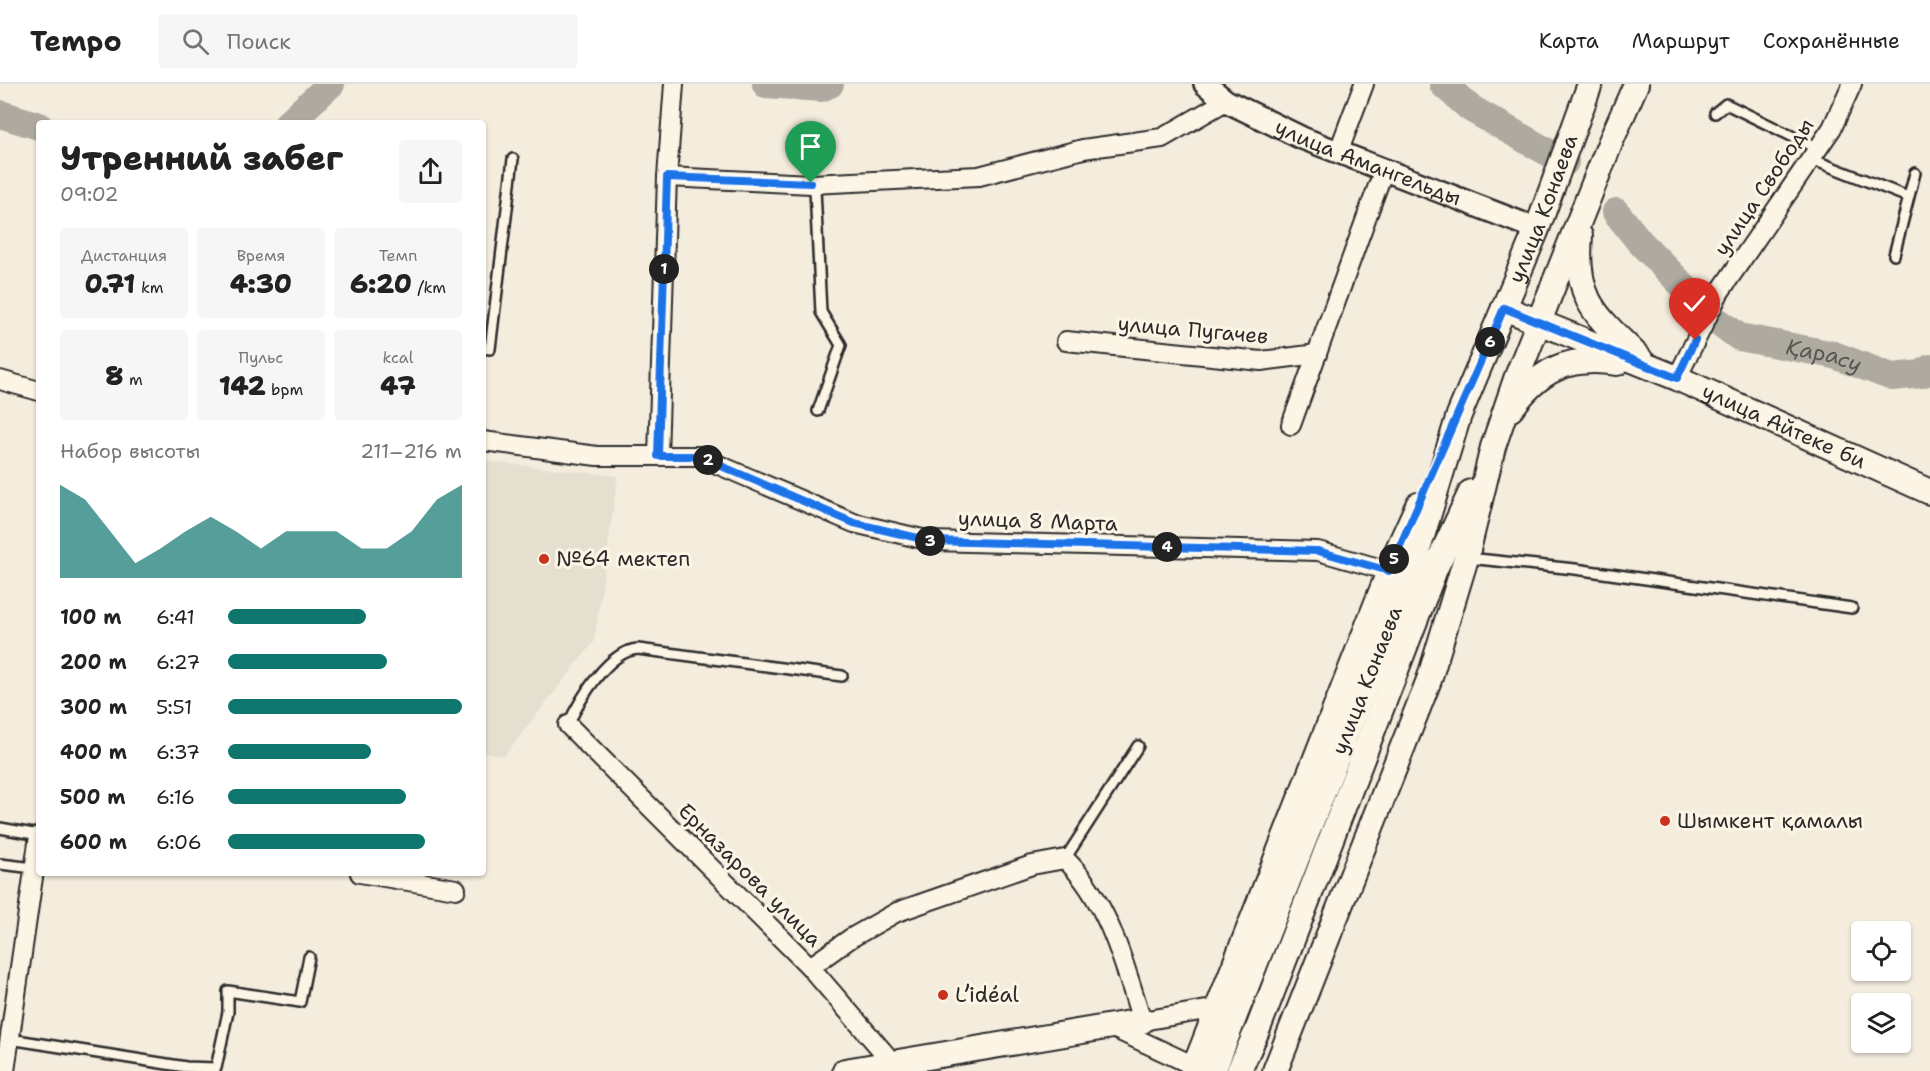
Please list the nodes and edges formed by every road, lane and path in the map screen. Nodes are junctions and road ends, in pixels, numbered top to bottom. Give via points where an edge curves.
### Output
1 (674, 84) edge
2 (1205, 84) edge
3 (1364, 84) edge
4 (1590, 84) edge
5 (1636, 84) edge
6 (1852, 84) edge
7 (1226, 101) junction
8 (1714, 113) dead end
9 (1338, 153) junction
10 (1815, 154) junction
11 (513, 159) dead end
12 (1383, 172) junction
13 (1915, 173) dead end
14 (667, 177) junction
15 (811, 183) junction
16 (1908, 197) junction
17 (1582, 213) junction
18 (1537, 229) junction
19 (1894, 255) dead end
20 (1504, 308) junction
21 (1540, 323) junction
22 (1066, 341) dead end
23 (486, 348) edge
24 (1317, 354) junction
25 (1648, 368) junction
26 (1677, 378) junction
27 (0, 380) edge
28 (36, 390) edge
29 (818, 411) dead end
30 (1459, 415) junction
31 (1291, 425) dead end
32 (1496, 436) junction
33 (486, 441) edge
34 (658, 456) junction
35 (1930, 492) edge
36 (1466, 558) junction
37 (1389, 571) junction
38 (1852, 608) dead end
39 (842, 676) dead end
40 (568, 725) joint
41 (1138, 746) dead end
42 (0, 828) edge
43 (36, 834) edge
44 (36, 855) edge
45 (1065, 859) junction
46 (0, 864) edge
47 (34, 868) junction
48 (378, 876) edge
49 (456, 889) dead end
50 (309, 957) dead end
51 (810, 967) junction
52 (1218, 1008) junction
53 (7, 1011) edge
54 (1142, 1020) junction
55 (1109, 1026) junction
56 (10, 1039) junction
57 (892, 1062) junction
58 (1202, 1070) edge
59 (5, 1071) edge
60 (845, 1071) edge
61 (1239, 1071) edge
62 (1275, 1071) edge

1 - 14 street
2 - 7 street, улица Амангельды
3 - 9 street
4 - 18 main road, улица Конаева
5 - 17 main road, улица Конаева
6 - 10 street, улица Свободы
7 - 9 street, улица Амангельды
7 - 15 street via 1162,138 1083,149 979,176
8 - 10 lane via 1726,104
9 - 12 street, улица Амангельды
10 - 16 lane
10 - 26 street, улица Свободы via 1719,293
11 - 23 lane via 490,349
12 - 18 street, улица Амангельды
12 - 24 street
13 - 16 lane
14 - 15 street
14 - 34 street
15 - 29 lane via 815,189 821,312 841,345
16 - 19 lane
17 - 21 main road, улица Конаева
17 - 25 main road via 1578,267 1584,291 1593,310
18 - 20 main road, улица Конаева
20 - 21 main road, улица Айтеке би
20 - 30 main road, улица Конаева
21 - 25 main road, улица Айтеке би
21 - 32 main road, улица Конаева
22 - 24 street, улица Пугачев via 1261,361
24 - 31 street
25 - 26 main road, улица Айтеке би
25 - 32 main road via 1595,359 1570,362 1544,374 1525,390
26 - 35 main road, улица Айтеке би
27 - 28 street
30 - 37 main road
30 - 58 main road, улица Конаева via 1416,556
32 - 36 main road, улица Конаева
32 - 61 main road, улица Конаева via 1435,569
33 - 34 street, улица 8 Марта via 597,456
34 - 37 street, улица 8 Марта via 698,456 854,523 931,541 1318,551
36 - 38 lane via 1575,568
36 - 62 main road, улица Конаева via 1429,680
37 - 52 main road
39 - 40 lane via 626,649 580,700
40 - 51 street, Ерназарова улица
41 - 45 lane
42 - 43 lane
44 - 47 street
45 - 51 street via 1032,865 897,912
45 - 54 street via 1081,877 1118,943
46 - 47 lane
47 - 53 street
48 - 49 street
50 - 56 lane via 300,1002 228,991 228,1012 216,1068 186,1067
51 - 57 street, Ерназарова улица
52 - 54 street
52 - 58 main road
53 - 56 street
54 - 55 main road
55 - 57 main road
55 - 58 street
56 - 59 street
57 - 60 main road

